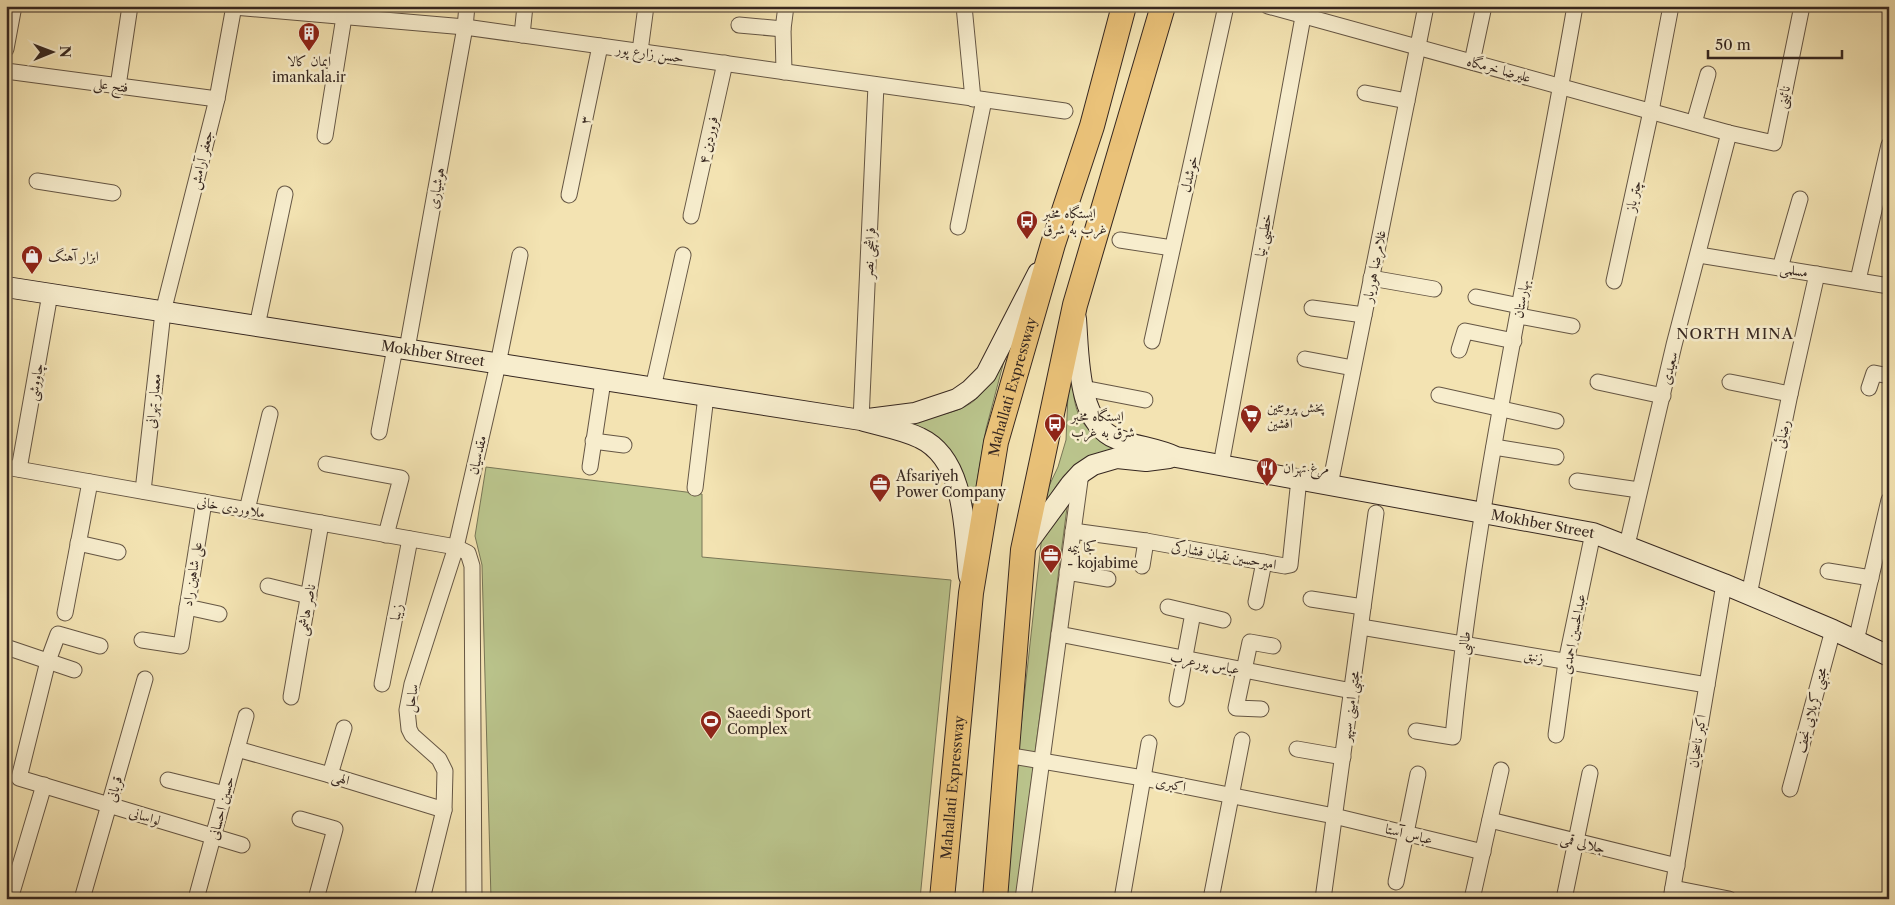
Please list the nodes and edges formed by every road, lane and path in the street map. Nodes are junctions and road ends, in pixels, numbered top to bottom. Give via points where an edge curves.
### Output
1 (14, 6) edge
2 (130, 6) edge
3 (234, 6) edge
4 (467, 6) edge
5 (526, 6) edge
6 (646, 6) edge
7 (786, 6) edge
8 (964, 6) edge
9 (1124, 6) edge
10 (1163, 6) edge
11 (1226, 6) edge
12 (1268, 6) edge
13 (1426, 6) edge
14 (1484, 6) edge
15 (1575, 6) edge
16 (1671, 6) edge
17 (1802, 6) edge
18 (1304, 11) edge
19 (344, 17) junction
20 (740, 24) dead end
21 (465, 27) junction
22 (783, 29) junction
23 (522, 35) junction
24 (600, 46) junction
25 (1418, 47) junction
26 (6, 49) edge
27 (640, 51) junction
28 (1472, 62) junction
29 (725, 64) junction
30 (6, 71) edge
31 (784, 72) junction
32 (1708, 74) dead end
33 (876, 85) junction
34 (118, 86) junction
35 (1561, 87) junction
36 (1364, 93) dead end
37 (217, 99) junction
38 (979, 99) junction
39 (1407, 101) junction
40 (1065, 111) dead end
41 (1651, 111) junction
42 (1694, 123) junction
43 (1729, 133) junction
44 (326, 136) dead end
45 (1889, 145) edge
46 (37, 181) dead end
47 (113, 193) dead end
48 (285, 194) dead end
49 (569, 195) dead end
50 (1800, 199) dead end
51 (691, 216) dead end
52 (958, 227) dead end
53 (1120, 240) dead end
54 (1054, 244) junction
55 (1172, 248) junction
56 (520, 255) dead end
57 (683, 255) dead end
58 (1698, 255) junction
59 (1780, 268) junction
60 (1817, 274) junction
61 (1371, 278) junction
62 (1858, 280) junction
63 (1614, 281) dead end
64 (1889, 286) edge
65 (6, 287) edge
66 (1434, 289) dead end
67 (50, 294) junction
68 (1476, 297) dead end
69 (1075, 305) junction
70 (1312, 308) dead end
71 (1519, 311) junction
72 (163, 312) junction
73 (1364, 315) junction
74 (257, 326) junction
75 (1572, 326) dead end
76 (1152, 341) dead end
77 (1514, 341) junction
78 (401, 348) junction
79 (1459, 350) dead end
80 (1305, 359) dead end
81 (498, 364) junction
82 (1353, 368) junction
83 (1889, 376) edge
84 (603, 380) junction
85 (1598, 382) dead end
86 (1730, 382) dead end
87 (653, 388) junction
88 (1083, 388) junction
89 (1869, 388) dead end
90 (1790, 394) junction
91 (1439, 395) dead end
92 (706, 396) junction
93 (1663, 396) junction
94 (1145, 400) dead end
95 (1502, 408) junction
96 (270, 414) dead end
97 (861, 420) junction
98 (1556, 421) dead end
99 (379, 432) dead end
100 (593, 441) junction
101 (624, 446) dead end
102 (1494, 447) junction
103 (1176, 457) junction
104 (1556, 458) dead end
105 (326, 464) dead end
106 (1221, 465) junction
107 (590, 467) dead end
108 (12, 468) edge
109 (1080, 473) junction
110 (1299, 479) junction
111 (1578, 480) dead end
112 (90, 482) junction
113 (1330, 485) junction
114 (694, 488) dead end
115 (1639, 490) junction
116 (143, 491) junction
117 (1889, 500) edge
118 (204, 502) junction
119 (247, 510) junction
120 (1482, 512) junction
121 (1376, 513) dead end
122 (321, 523) junction
123 (1073, 531) junction
124 (1593, 533) junction
125 (386, 535) junction
126 (410, 539) junction
127 (1884, 539) edge
128 (1146, 541) junction
129 (78, 543) junction
130 (1627, 545) junction
131 (456, 547) junction
132 (1023, 550) junction
133 (118, 552) dead end
134 (1264, 562) junction
135 (1142, 566) dead end
136 (1828, 571) dead end
137 (1067, 572) junction
138 (1871, 578) junction
139 (1108, 579) dead end
140 (1724, 584) junction
141 (268, 586) dead end
142 (971, 593) junction
143 (1749, 595) junction
144 (309, 596) junction
145 (1312, 599) dead end
146 (1256, 602) dead end
147 (187, 607) junction
148 (1168, 607) dead end
149 (1363, 607) junction
150 (65, 613) dead end
151 (1193, 613) junction
152 (219, 614) dead end
153 (1223, 620) dead end
154 (1360, 627) junction
155 (1833, 630) junction
156 (1059, 634) junction
157 (142, 640) dead end
158 (1856, 641) junction
159 (1464, 644) junction
160 (100, 646) dead end
161 (1273, 646) dead end
162 (6, 647) edge
163 (1889, 656) edge
164 (1184, 658) junction
165 (48, 661) junction
166 (1566, 662) junction
167 (74, 670) dead end
168 (1243, 670) junction
169 (145, 679) dead end
170 (382, 684) dead end
171 (1707, 685) junction
172 (1352, 691) junction
173 (291, 697) dead end
174 (1177, 698) dead end
175 (1261, 709) dead end
176 (246, 716) dead end
177 (344, 728) dead end
178 (1416, 731) dead end
179 (1556, 736) dead end
180 (1242, 740) dead end
181 (1149, 743) dead end
182 (237, 749) junction
183 (1297, 749) dead end
184 (1006, 755) junction
185 (1343, 757) junction
186 (1042, 762) junction
187 (1501, 770) dead end
188 (1590, 773) dead end
189 (1418, 774) dead end
190 (330, 775) junction
191 (1143, 778) junction
192 (168, 780) dead end
193 (44, 785) junction
194 (1790, 789) dead end
195 (225, 794) junction
196 (1232, 796) junction
197 (109, 805) junction
198 (444, 810) junction
199 (1334, 816) junction
200 (300, 819) dead end
201 (1490, 820) junction
202 (1405, 833) junction
203 (213, 837) junction
204 (1576, 841) junction
205 (242, 845) dead end
206 (1483, 852) junction
207 (1677, 866) junction
208 (1396, 882) dead end
209 (1672, 893) edge
210 (6, 897) edge
211 (995, 898) edge
212 (10, 899) edge
213 (82, 899) edge
214 (196, 899) edge
215 (316, 899) edge
216 (422, 899) edge
217 (474, 899) edge
218 (942, 899) edge
219 (1024, 899) edge
220 (1122, 899) edge
221 (1211, 899) edge
222 (1323, 899) edge
223 (1472, 899) edge
224 (1564, 899) edge
225 (1730, 899) edge

1 - 26 street
2 - 34 street
3 - 19 street, حسن زارع پور
3 - 37 street, جعفر آرامش
4 - 21 street, هوشیاری
5 - 23 street
6 - 27 street
7 - 22 street
8 - 38 street
9 - 54 highway, Mahallati Expressway via 1092,126
10 - 69 highway
11 - 55 street, خوشدل
12 - 18 street, علیرضا خرمگاه
13 - 25 street, غلامرضا هوریار
14 - 28 street
15 - 35 street, بهارستان
16 - 41 street, چتر باز
17 - 43 street, نائینی via 1774,142
18 - 25 street, علیرضا خرمگاه
18 - 106 street, خطیبی نیا
19 - 21 street, حسن زارع پور
19 - 44 street
20 - 22 street
21 - 23 street, حسن زارع پور
21 - 78 street, هوشیاری
22 - 31 street
23 - 24 street, حسن زارع پور
24 - 27 street, حسن زارع پور
24 - 49 street, ۳
25 - 28 street, علیرضا خرمگاه
25 - 39 street, غلامرضا هوریار
27 - 29 street, حسن زارع پور
28 - 35 street, علیرضا خرمگاه
29 - 31 street, حسن زارع پور
29 - 51 street, فروردین ۴
30 - 34 street, فتح علی
31 - 33 street, حسن زارع پور
32 - 42 street
33 - 38 street, حسن زارع پور
33 - 97 street, فراشچی نصر
34 - 37 street, فتح علی
35 - 41 street, علیرضا خرمگاه
35 - 71 street, بهارستان
36 - 39 street
37 - 72 street, جعفر آرامش
38 - 40 street, حسن زارع پور
38 - 52 street
39 - 61 street, غلامرضا هوریار
41 - 42 street, علیرضا خرمگاه
41 - 63 street, چتر باز
42 - 43 street, علیرضا خرمگاه
43 - 58 street, سعیدی
45 - 62 street
46 - 47 street
48 - 74 street
50 - 59 street
53 - 55 street
54 - 97 main road via 986,374 970,390 915,413
54 - 142 highway, Mahallati Expressway via 996,442
55 - 76 street, خوشدل
56 - 81 street, مقدسیان
57 - 87 street
58 - 59 street, مسلمی
58 - 93 street, سعیدی
59 - 60 street, مسلمی
60 - 62 street, مسلمی
60 - 90 street, رضائی
61 - 66 street
61 - 73 street, غلامرضا هوریار
62 - 64 street, مسلمی
65 - 67 main road, Mokhber Street
67 - 72 main road, Mokhber Street
67 - 108 street, چاووشی
68 - 71 street
69 - 88 main road
69 - 132 highway
70 - 73 street
71 - 75 street
71 - 77 street, بهارستان
72 - 74 main road, Mokhber Street
72 - 116 street, معمار تهرانی
73 - 82 street, غلامرضا هوریار
74 - 78 main road, Mokhber Street
77 - 79 street via 1465,331
77 - 95 street, بهارستان
78 - 81 main road, Mokhber Street
78 - 99 street, هوشیاری
80 - 82 street
81 - 84 main road, Mokhber Street
81 - 131 street, مقدسیان
82 - 113 street, غلامرضا هوریار
83 - 89 street via 1874,373
84 - 87 main road, Mokhber Street
84 - 100 street
85 - 93 street
86 - 90 street
87 - 92 main road, Mokhber Street
88 - 94 street
88 - 103 main road via 1091,416 1105,434
90 - 143 street, رضائی
91 - 95 street
92 - 97 main road, Mokhber Street
92 - 114 street
93 - 115 street, سعیدی
95 - 98 street
95 - 102 street, بهارستان
96 - 119 street
97 - 142 main road via 919,437 930,444 945,462 962,501
100 - 101 street
100 - 107 street
102 - 104 street
102 - 120 street, بهارستان
103 - 106 main road, Mokhber Street
103 - 109 main road via 1117,458
105 - 125 street via 401,478
106 - 110 main road, Mokhber Street
108 - 112 street, ملاوردی خانی
109 - 123 street
109 - 132 main road
110 - 113 main road, Mokhber Street
110 - 134 street, امیرحسین نقیان فشارکی via 1290,565
111 - 115 street
112 - 116 street, ملاوردی خانی
112 - 129 street
113 - 120 main road, Mokhber Street
115 - 130 street, سعیدی
116 - 118 street, ملاوردی خانی
117 - 127 street
118 - 119 street, ملاوردی خانی
118 - 147 street, علی شاهین راد
119 - 122 street, ملاوردی خانی
120 - 124 main road, Mokhber Street
120 - 159 street, طالبی
121 - 149 street, مجتبی امینی سپهر
122 - 125 street, ملاوردی خانی
122 - 144 street, ناصر هاشمی
123 - 128 street, امیرحسین نقیان فشارکی
123 - 137 street
124 - 130 main road, Mokhber Street
124 - 166 street, عبدالحسین احمدی
125 - 126 street, ملاوردی خانی
126 - 131 street, ملاوردی خانی
126 - 170 street, زیبا
127 - 138 street
128 - 134 street, امیرحسین نقیان فشارکی
128 - 135 street
129 - 133 street
129 - 150 street
130 - 140 main road, Mokhber Street
131 - 198 street, ساحل via 412,684 407,710 412,735 440,759 445,770
131 - 217 street via 468,553 472,566
132 - 184 highway
134 - 146 street
136 - 138 street
137 - 139 street
137 - 156 street
138 - 158 street
140 - 143 main road, Mokhber Street
140 - 171 street, اکبر ناسخیان
141 - 144 street
142 - 218 highway, Mahallati Expressway
143 - 155 main road, Mokhber Street
144 - 173 street, ناصر هاشمی
145 - 149 street
147 - 152 street
147 - 157 street, علی شاهین راد via 181,646
148 - 151 street
149 - 154 street, مجتبی امینی سپهر
151 - 153 street
151 - 164 street
154 - 159 street, زنبق
154 - 172 street, مجتبی امینی سپهر
155 - 158 main road, Mokhber Street
155 - 194 street, مجتبی کربلایی نجف
156 - 164 street, عباس پورعرب
156 - 186 street
158 - 163 main road, Mokhber Street
159 - 166 street, زنبق
159 - 178 street, طالبی via 1453,737
160 - 165 street via 58,634
161 - 168 street via 1250,642
162 - 165 street
164 - 168 street, عباس پورعرب
164 - 174 street
165 - 167 street
165 - 193 street, لواسانی via 19,778
166 - 171 street, زنبق
166 - 179 street, عبدالحسین احمدی
168 - 172 street, عباس پورعرب
168 - 175 street via 1236,708
169 - 197 street, قربانی
171 - 207 street, اکبر ناسخیان
172 - 185 street, مجتبی امینی سپهر
176 - 182 street, حسین احسانی
177 - 190 street
180 - 196 street
181 - 191 street
182 - 190 street, الهی
182 - 195 street, حسین احسانی
183 - 185 street
184 - 186 street, اکبری
184 - 211 highway
185 - 199 street, مجتبی امینی سپهر
186 - 191 street, اکبری
186 - 219 street
187 - 201 street
188 - 204 street
189 - 202 street
190 - 198 street, الهی
191 - 196 street, اکبری
191 - 220 street
192 - 195 street
193 - 197 street, لواسانی
193 - 212 street
195 - 203 street, حسین احسانی
196 - 199 street, اکبری
196 - 221 street
197 - 203 street, لواسانی
197 - 213 street, قربانی
198 - 216 street, ساحل
199 - 202 street, عباس آستا
199 - 222 street, مجتبی امینی سپهر
200 - 215 street via 335,828
201 - 204 street, جلالی قمی
201 - 206 street
202 - 206 street, عباس آستا
202 - 208 street
203 - 205 street, لواسانی
203 - 214 street, حسین احسانی
204 - 207 street, جلالی قمی
204 - 224 street
206 - 223 street
207 - 209 street, اکبر ناسخیان
209 - 225 street
210 - 212 street
211 - 219 street

